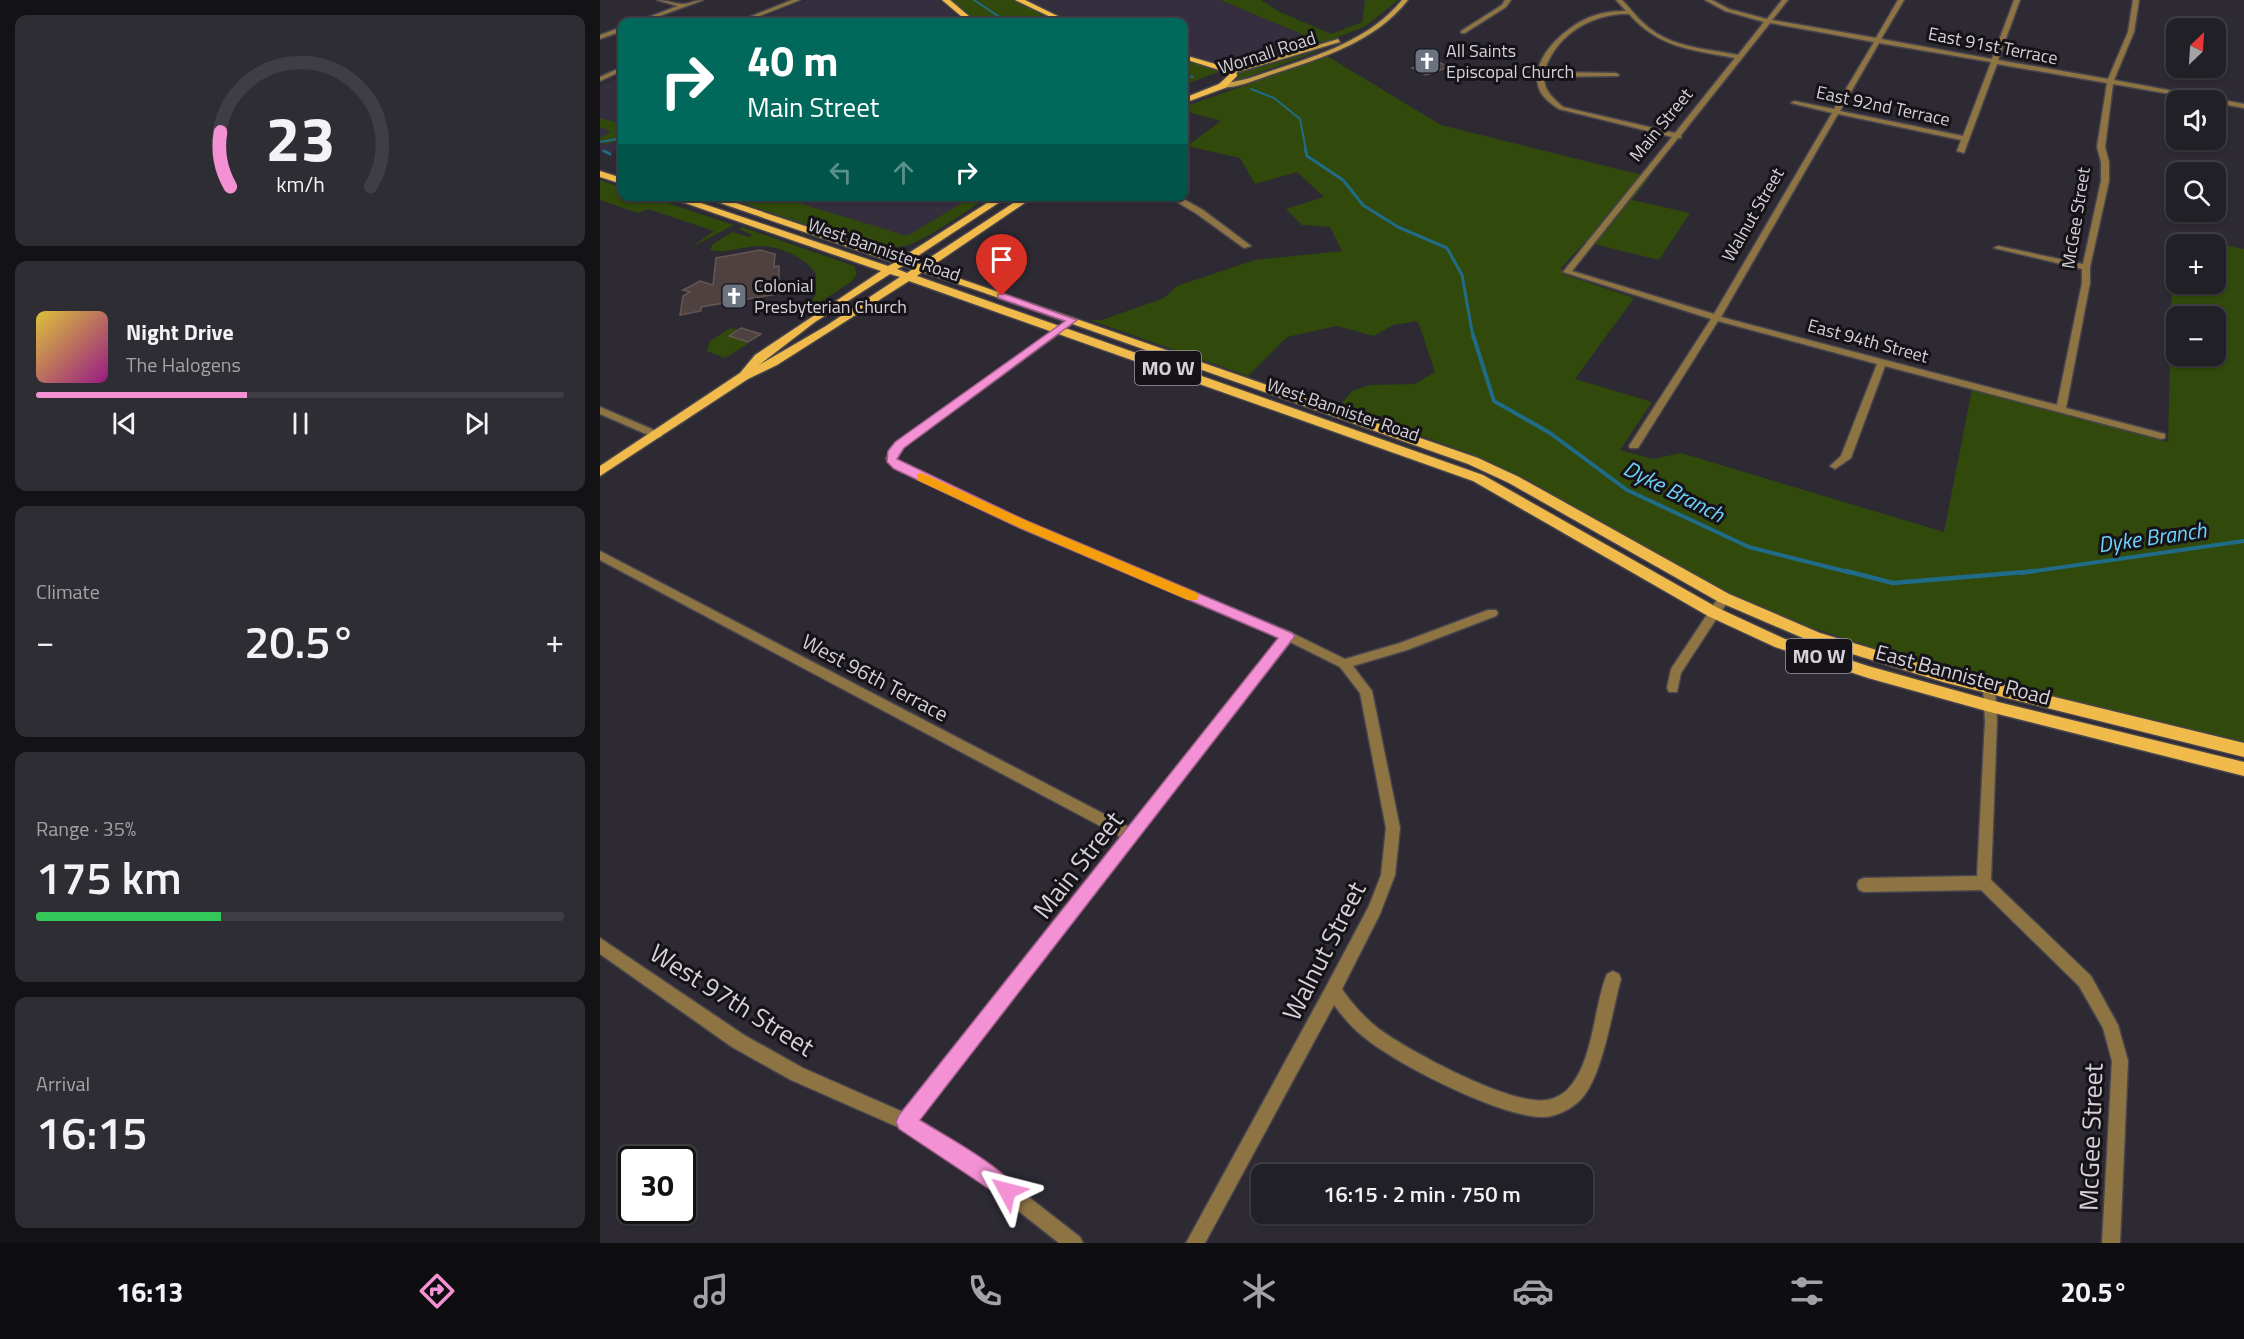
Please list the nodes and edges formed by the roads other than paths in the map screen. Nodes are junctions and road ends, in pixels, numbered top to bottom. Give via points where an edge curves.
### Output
1 (660, 0) edge
2 (700, 0) edge
3 (797, 0) edge
4 (946, 0) edge
5 (1019, 0) edge
6 (1405, 0) edge
7 (1508, 0) edge
8 (1619, 0) edge
9 (1708, 0) edge
10 (1785, 0) edge
11 (1901, 0) edge
12 (2017, 0) edge
13 (2136, 0) edge
14 (684, 6) junction
15 (1631, 12) junction
16 (650, 18) edge
17 (750, 18) edge
18 (967, 18) edge
19 (1057, 18) edge
20 (1768, 21) junction
21 (618, 30) edge
22 (1463, 32) dead end
23 (1359, 36) junction
24 (600, 37) edge
25 (1879, 39) junction
26 (1740, 57) junction
27 (1188, 58) edge
28 (1993, 62) junction
29 (618, 71) edge
30 (1233, 72) junction
31 (1540, 75) junction
32 (1616, 75) dead end
33 (600, 79) edge
34 (1206, 81) dead end
35 (2110, 83) junction
36 (1222, 87) junction
37 (2166, 93) edge
38 (1188, 95) edge
39 (1198, 95) junction
40 (1188, 99) edge
41 (1794, 103) dead end
42 (2226, 103) edge
43 (2244, 106) edge
44 (1835, 111) junction
45 (1678, 136) junction
46 (1966, 139) junction
47 (1961, 151) dead end
48 (600, 163) edge
49 (618, 169) edge
50 (600, 174) edge
51 (618, 180) edge
52 (684, 201) edge
53 (719, 201) edge
54 (997, 201) edge
55 (1024, 201) edge
56 (1180, 201) edge
57 (1001, 217) junction
58 (1247, 246) dead end
59 (1998, 248) dead end
60 (902, 261) junction
61 (2086, 267) junction
62 (922, 269) junction
63 (889, 270) junction
64 (1567, 272) joint
65 (909, 277) junction
66 (936, 286) junction
67 (983, 289) junction
68 (883, 294) junction
69 (1716, 318) junction
70 (1072, 320) junction
71 (1060, 330) junction
72 (1882, 362) junction
73 (744, 376) junction
74 (600, 410) edge
75 (2061, 410) junction
76 (657, 435) junction
77 (2161, 436) dead end
78 (1634, 446) dead end
79 (1430, 452) junction
80 (1835, 466) dead end
81 (600, 472) edge
82 (600, 555) edge
83 (1724, 598) junction
84 (1713, 612) junction
85 (1492, 613) dead end
86 (1288, 636) junction
87 (1344, 664) junction
88 (1989, 687) junction
89 (1673, 688) dead end
90 (1990, 706) junction
91 (2244, 750) edge
92 (2244, 769) edge
93 (1131, 836) junction
94 (1984, 883) junction
95 (1864, 885) dead end
96 (600, 945) edge
97 (1613, 979) dead end
98 (1333, 990) junction
99 (906, 1122) junction
100 (1074, 1243) edge
101 (1195, 1243) edge
102 (2111, 1243) edge

1 - 14 street
2 - 14 street
3 - 17 street
4 - 18 main road
5 - 19 main road
6 - 23 main road, Wornall Road via 1390,18
7 - 22 street
8 - 15 street
9 - 20 street, East 91st Terrace via 1727,10
10 - 20 street, Main Street
11 - 25 street, Walnut Street
12 - 28 street
13 - 35 street, McGee Street via 2131,32
14 - 16 street
15 - 26 street via 1646,29 1665,40
15 - 31 street via 1601,15 1582,23 1548,52
20 - 25 street, East 91st Terrace
20 - 26 street, Main Street
21 - 24 street
23 - 30 main road, Wornall Road
23 - 36 main road, Wornall Road via 1331,52
25 - 28 street, East 91st Terrace
25 - 44 street, Walnut Street
26 - 45 street, Main Street
27 - 30 main road
28 - 35 street, East 91st Terrace
28 - 46 street
29 - 33 street
30 - 34 main road, Wornall Road
30 - 36 main road
31 - 32 street
31 - 45 street via 1545,96 1565,109
35 - 37 street, East 91st Terrace
35 - 61 street, McGee Street via 2101,147 2104,182
36 - 39 main road, Wornall Road
38 - 39 main road
39 - 40 main road, Wornall Road
41 - 44 street, East 92nd Terrace
42 - 43 street, East 91st Terrace
44 - 46 street, East 92nd Terrace
44 - 69 street, Walnut Street
45 - 64 street, Main Street
46 - 47 street
48 - 49 main road
50 - 51 main road
52 - 63 main road, West Bannister Road / MO W
53 - 60 main road, West Bannister Road / MO W
54 - 60 main road
55 - 57 main road
56 - 58 street
57 - 62 main road
57 - 67 main road via 996,226 949,258 949,268
59 - 61 street
60 - 62 main road, West Bannister Road / MO W
60 - 63 main road
61 - 75 street, McGee Street
62 - 65 main road
62 - 67 main road, West Bannister Road / MO W
63 - 65 main road, West Bannister Road / MO W
63 - 73 main road via 759,357
64 - 69 street, East 94th Street
65 - 66 main road, West Bannister Road / MO W
65 - 68 main road
66 - 68 main road
66 - 71 main road, West Bannister Road / MO W
67 - 70 main road, West Bannister Road / MO W
68 - 73 main road via 813,339
69 - 72 street, East 94th Street
69 - 78 street, Walnut Street
70 - 71 street
70 - 79 main road, West Bannister Road / MO W
71 - 79 main road, West Bannister Road / MO W
71 - 86 street via 900,445 892,457 898,466 1022,524
72 - 75 street, East 94th Street
72 - 80 street via 1846,458
73 - 76 main road
74 - 76 street
75 - 77 street, East 94th Street
76 - 81 main road
79 - 83 main road, East Bannister Road / MO W via 1514,480
79 - 84 main road, East Bannister Road / MO W
82 - 93 street, West 96th Terrace
83 - 84 street
83 - 88 main road, East Bannister Road / MO W via 1815,637
84 - 89 street via 1675,672
84 - 90 main road, East Bannister Road / MO W via 1780,643
85 - 87 street via 1403,647
86 - 87 street
86 - 93 street, Main Street
87 - 98 street, Walnut Street via 1366,691 1393,828 1393,847 1388,875 1375,909
88 - 90 street
88 - 91 main road, East Bannister Road / MO W
90 - 92 main road, East Bannister Road / MO W
90 - 94 street
93 - 99 street, Main Street
94 - 95 street
94 - 102 street, McGee Street via 2085,981 2110,1025 2120,1061
96 - 99 street, West 97th Street via 738,1041 797,1074
97 - 98 street via 1587,1072 1573,1096 1545,1109 1470,1088 1397,1051 1358,1021
98 - 101 street, Walnut Street
99 - 100 street, West 97th Street via 974,1165

